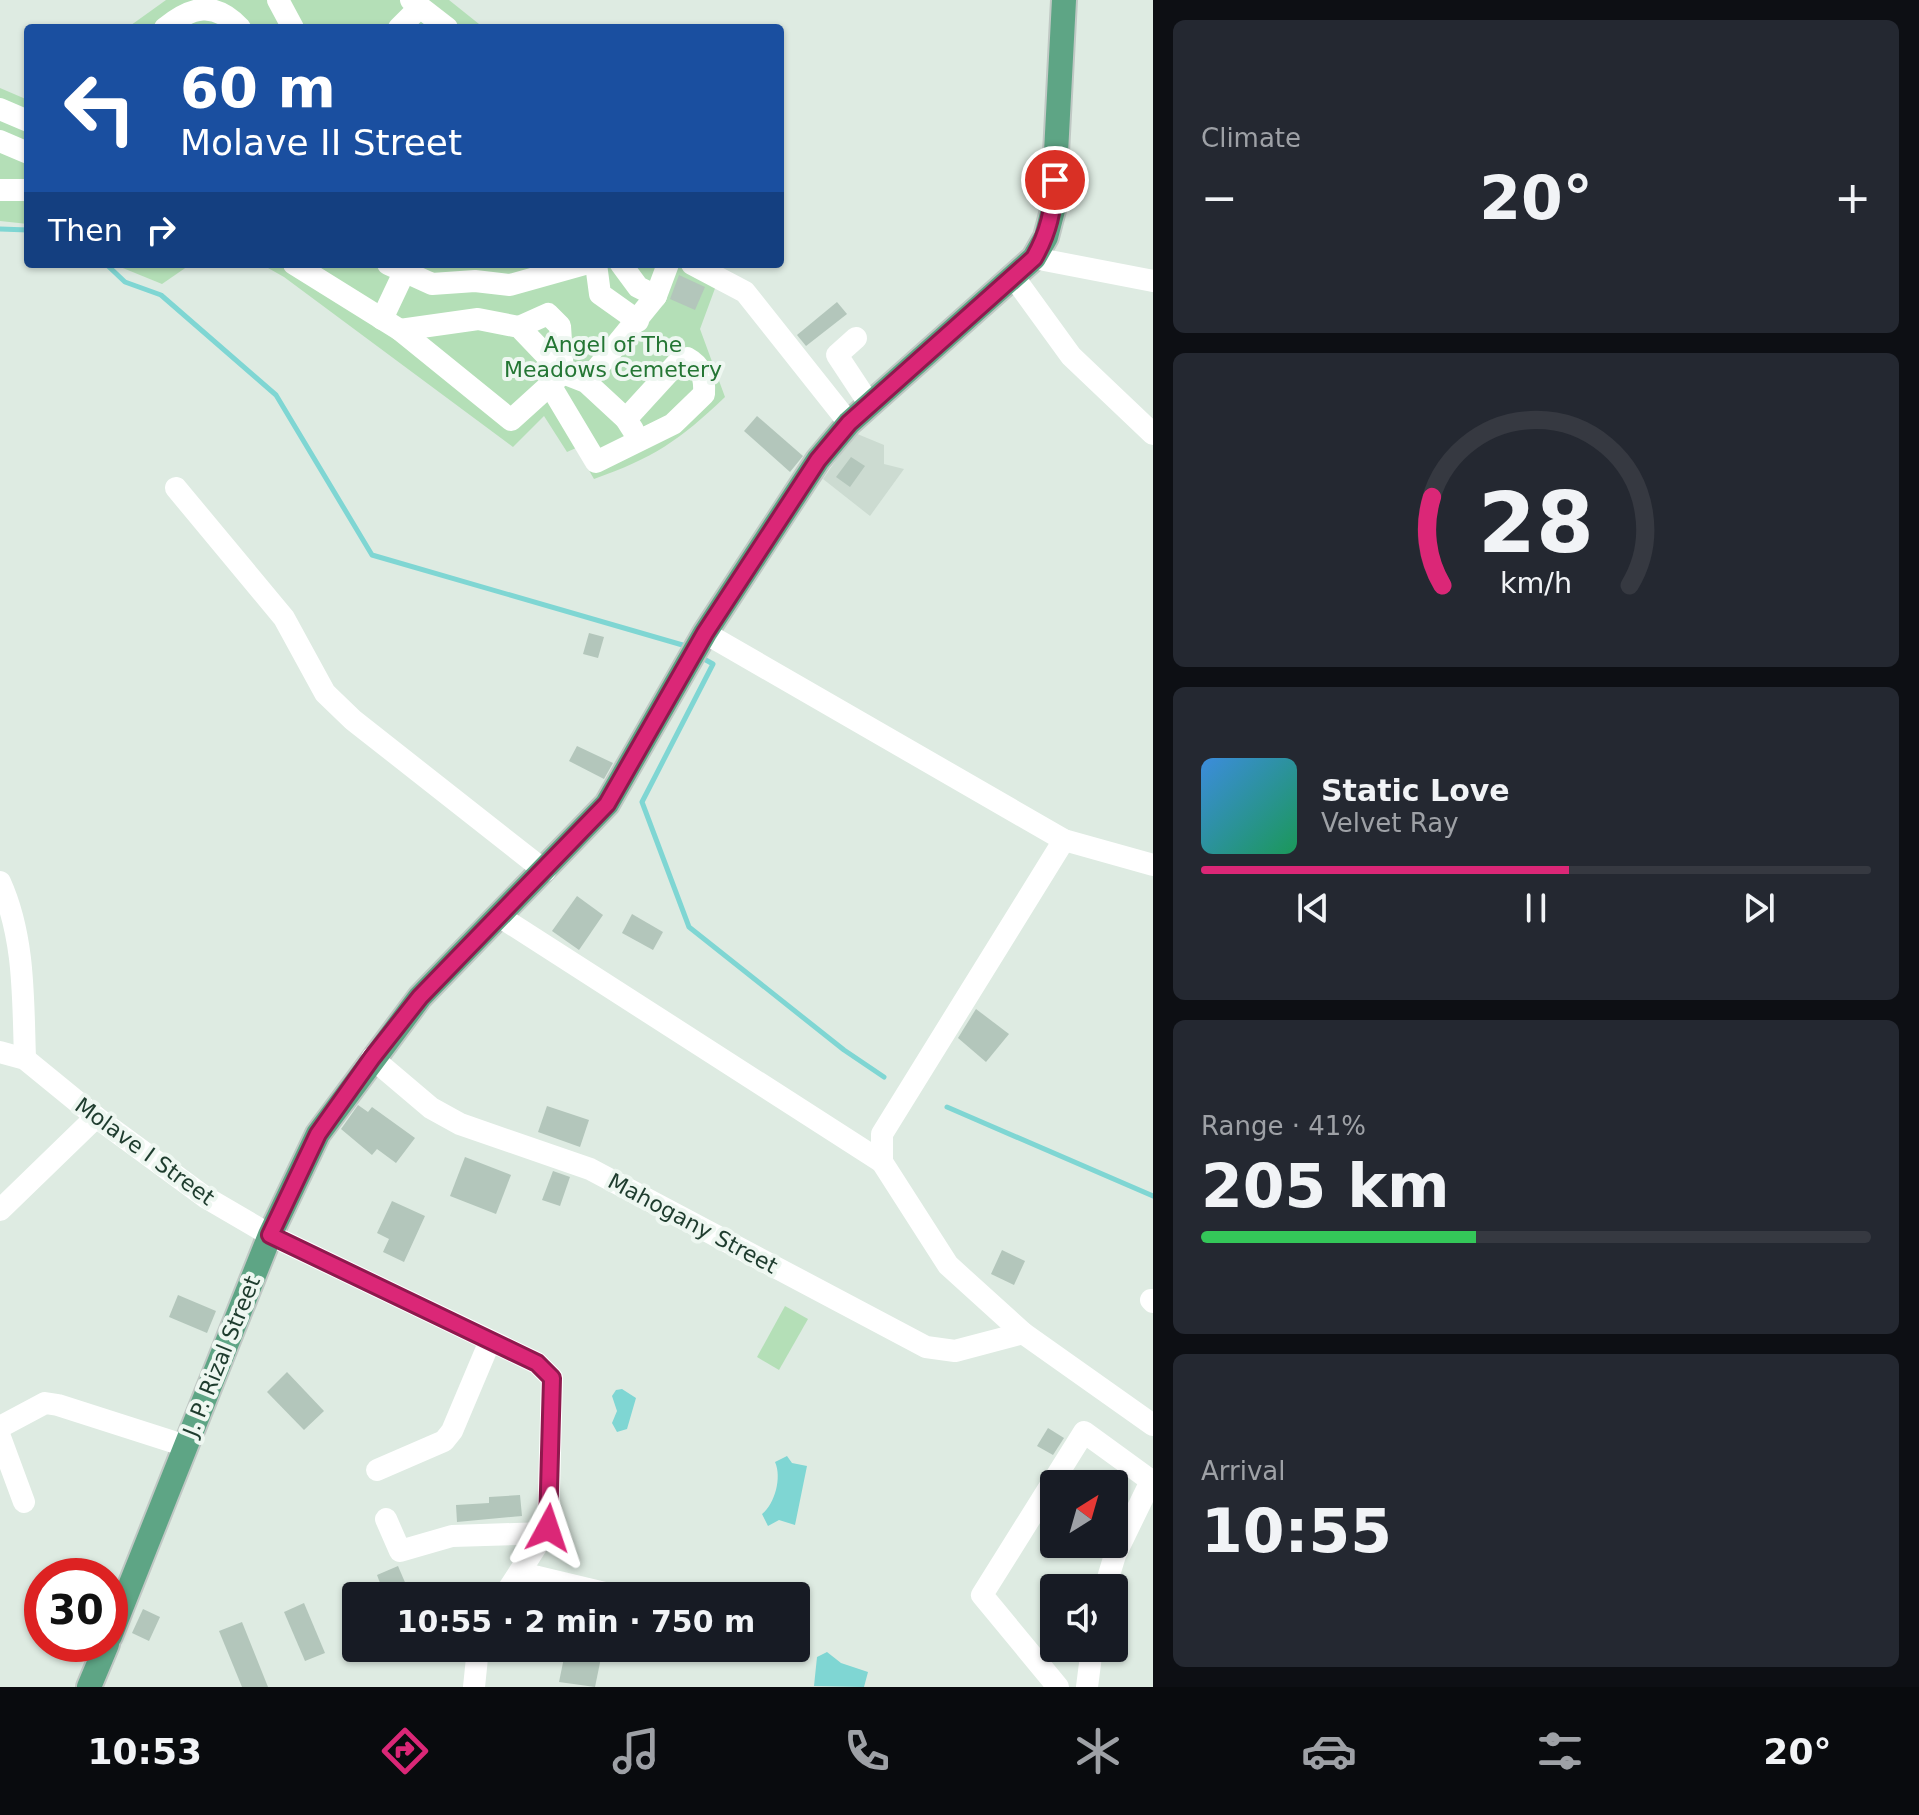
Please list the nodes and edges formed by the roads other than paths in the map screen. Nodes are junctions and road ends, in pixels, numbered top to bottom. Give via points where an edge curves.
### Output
1 (278, 0) edge
2 (1064, 0) edge
3 (416, 4) edge
4 (170, 24) edge
5 (236, 24) edge
6 (291, 24) edge
7 (402, 24) edge
8 (442, 24) edge
9 (0, 109) edge
10 (24, 119) edge
11 (0, 141) edge
12 (24, 151) edge
13 (24, 184) edge
14 (0, 190) edge
15 (1034, 258) junction
16 (300, 268) edge
17 (401, 268) edge
18 (403, 268) edge
19 (571, 268) edge
20 (597, 268) edge
21 (624, 268) edge
22 (666, 268) edge
23 (700, 268) edge
24 (1013, 276) junction
25 (1153, 281) edge
26 (656, 296) junction
27 (638, 321) junction
28 (391, 324) junction
29 (856, 338) dead end
30 (557, 379) junction
31 (586, 382) junction
32 (870, 405) junction
33 (626, 419) junction
34 (849, 423) junction
35 (1153, 434) edge
36 (640, 442) junction
37 (176, 488) dead end
38 (705, 633) junction
39 (1064, 840) junction
40 (1153, 865) edge
41 (545, 871) junction
42 (0, 882) edge
43 (499, 916) junction
44 (0, 1052) edge
45 (372, 1058) junction
46 (25, 1059) junction
47 (96, 1117) junction
48 (882, 1162) junction
49 (0, 1210) edge
50 (270, 1235) junction
51 (1023, 1333) junction
52 (490, 1341) junction
53 (1153, 1425) edge
54 (0, 1427) edge
55 (0, 1437) edge
56 (186, 1446) junction
57 (377, 1470) dead end
58 (1152, 1482) edge
59 (24, 1502) dead end
60 (386, 1519) dead end
61 (545, 1533) junction
62 (521, 1573) junction
63 (1109, 1574) edge
64 (514, 1582) edge
65 (559, 1582) edge
66 (128, 1591) edge
67 (99, 1662) edge
68 (477, 1662) edge
69 (1090, 1662) edge
70 (89, 1687) edge
71 (474, 1687) edge
72 (1058, 1687) edge
73 (1087, 1687) edge

1 - 6 street
2 - 15 main road, J. P. Rizal Street via 1053,210
3 - 7 street
3 - 8 street
4 - 5 street via 187,11 207,7
9 - 10 street
11 - 12 street
13 - 14 street
15 - 24 main road, J. P. Rizal Street
15 - 25 street
16 - 28 street
17 - 28 street
18 - 19 street via 432,284 510,285
20 - 27 street via 600,294
21 - 26 street via 638,287
22 - 26 street
23 - 34 street via 745,292
24 - 32 main road, J. P. Rizal Street
24 - 35 street via 1071,356
26 - 27 street
27 - 31 street
28 - 30 street via 511,420
28 - 30 street via 478,319 519,327 548,314 560,326
29 - 32 street via 837,355
30 - 31 street
30 - 36 street via 596,462
31 - 33 street
32 - 34 main road, J. P. Rizal Street
33 - 36 street
33 - 36 street via 680,360 695,362 705,378 704,394 673,424
34 - 38 main road, J. P. Rizal Street via 796,492
37 - 41 street via 284,618 325,693
38 - 39 street
38 - 41 main road, J. P. Rizal Street via 607,804
39 - 40 street
39 - 48 street via 882,1134
41 - 43 main road, J. P. Rizal Street
42 - 46 street via 19,945
43 - 45 main road, J. P. Rizal Street via 420,997
43 - 48 street
44 - 46 street
45 - 50 main road, J. P. Rizal Street via 318,1134
45 - 51 street, Mahogany Street via 431,1108 460,1124 590,1169 926,1347 955,1351
46 - 47 street, Molave I Street
47 - 49 street
47 - 50 street, Molave I Street via 205,1197
48 - 51 street via 948,1265
50 - 52 street, Molave I Street
50 - 56 main road, J. P. Rizal Street
51 - 53 street
52 - 57 street via 444,1441
52 - 61 street, Molave I Street via 537,1363 552,1378 551,1508
54 - 56 street via 45,1403
55 - 59 street
56 - 66 main road, J. P. Rizal Street
58 - 63 street
58 - 72 street via 1084,1432 982,1595
60 - 61 street via 400,1551 452,1536
61 - 62 street
62 - 64 street
62 - 65 street
67 - 70 main road
68 - 71 street
69 - 73 street

